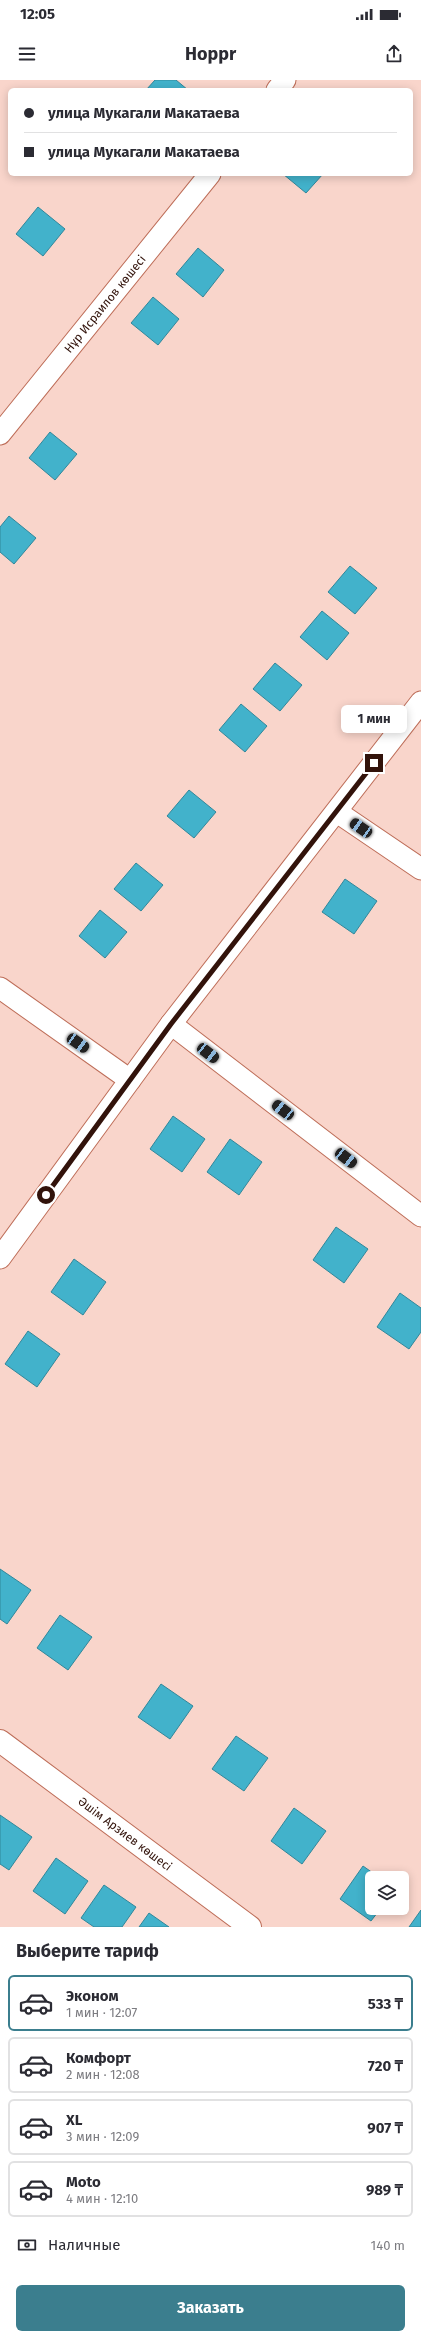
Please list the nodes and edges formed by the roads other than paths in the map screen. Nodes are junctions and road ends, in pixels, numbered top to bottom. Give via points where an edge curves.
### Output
1 (285, 80) edge
2 (279, 88) edge
3 (208, 176) edge
4 (0, 434) edge
5 (421, 702) edge
6 (337, 812) junction
7 (421, 869) edge
8 (0, 988) edge
9 (171, 1024) junction
10 (130, 1080) junction
11 (421, 1216) edge
12 (0, 1258) edge
13 (0, 1741) edge
14 (250, 1927) edge

1 - 2 street
3 - 4 street, Нұр Исраилов көшесі
5 - 6 street
6 - 7 street
6 - 9 street
8 - 10 street
9 - 10 street
9 - 11 street
10 - 12 street
13 - 14 street, Әшім Арзиев көшесі

